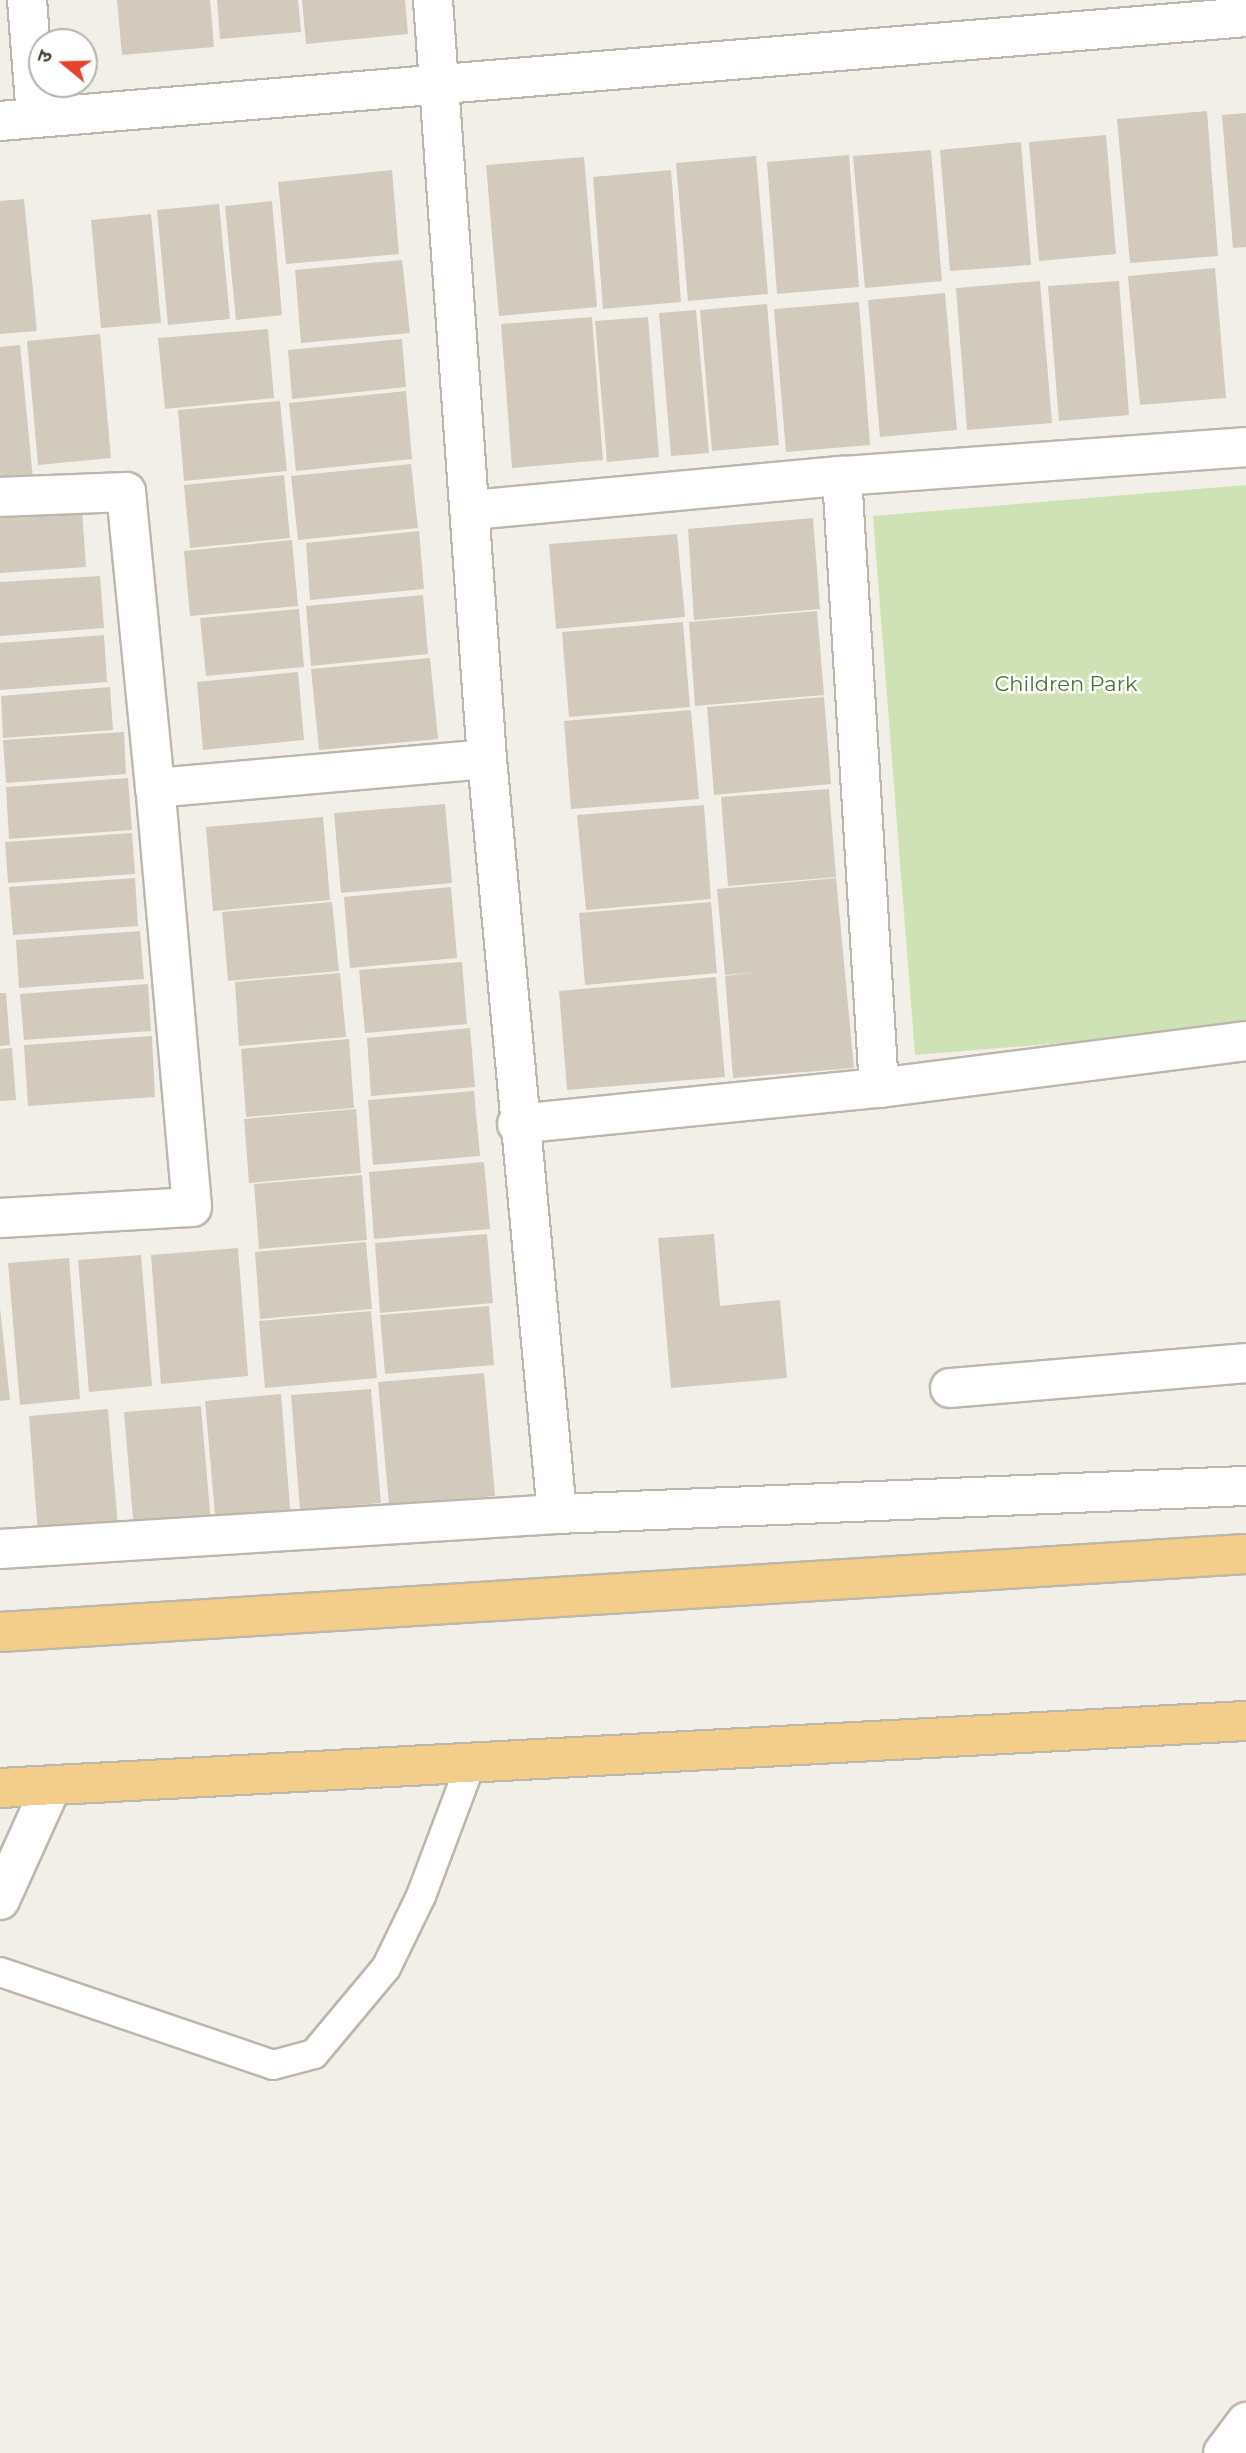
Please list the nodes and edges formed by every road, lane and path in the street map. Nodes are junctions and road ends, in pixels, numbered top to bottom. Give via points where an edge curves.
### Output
1 (27, 0) edge
2 (433, 0) edge
3 (1151, 12) edge
4 (1246, 17) edge
5 (441, 85) junction
6 (18, 119) edge
7 (1246, 447) edge
8 (842, 476) junction
9 (0, 497) edge
10 (472, 510) junction
11 (486, 759) junction
12 (155, 788) junction
13 (1246, 1041) edge
14 (879, 1088) junction
15 (517, 1124) junction
16 (0, 1218) edge
17 (1246, 1363) edge
18 (950, 1388) dead end
19 (1246, 1486) edge
20 (556, 1514) junction
21 (0, 1549) edge
22 (1246, 1554) edge
23 (0, 1632) edge
24 (1246, 1721) edge
25 (471, 1763) junction
26 (52, 1785) junction
27 (0, 1788) edge
28 (0, 1900) edge
29 (0, 1972) edge
30 (1246, 2422) edge
31 (1223, 2453) edge

1 - 6 street
2 - 5 street
3 - 4 street
3 - 5 street
5 - 6 street
5 - 10 street
7 - 8 street
8 - 10 street
8 - 14 street
9 - 12 street via 126,492
10 - 11 street
11 - 12 street
11 - 15 street
12 - 16 street via 192,1207
13 - 14 street
14 - 15 street
15 - 20 street
17 - 18 street
19 - 20 street
20 - 21 street
22 - 23 highway
24 - 25 highway
25 - 26 highway
25 - 29 lane via 421,1896 386,1968 314,2054 273,2065
26 - 27 highway
26 - 28 street
30 - 31 street

